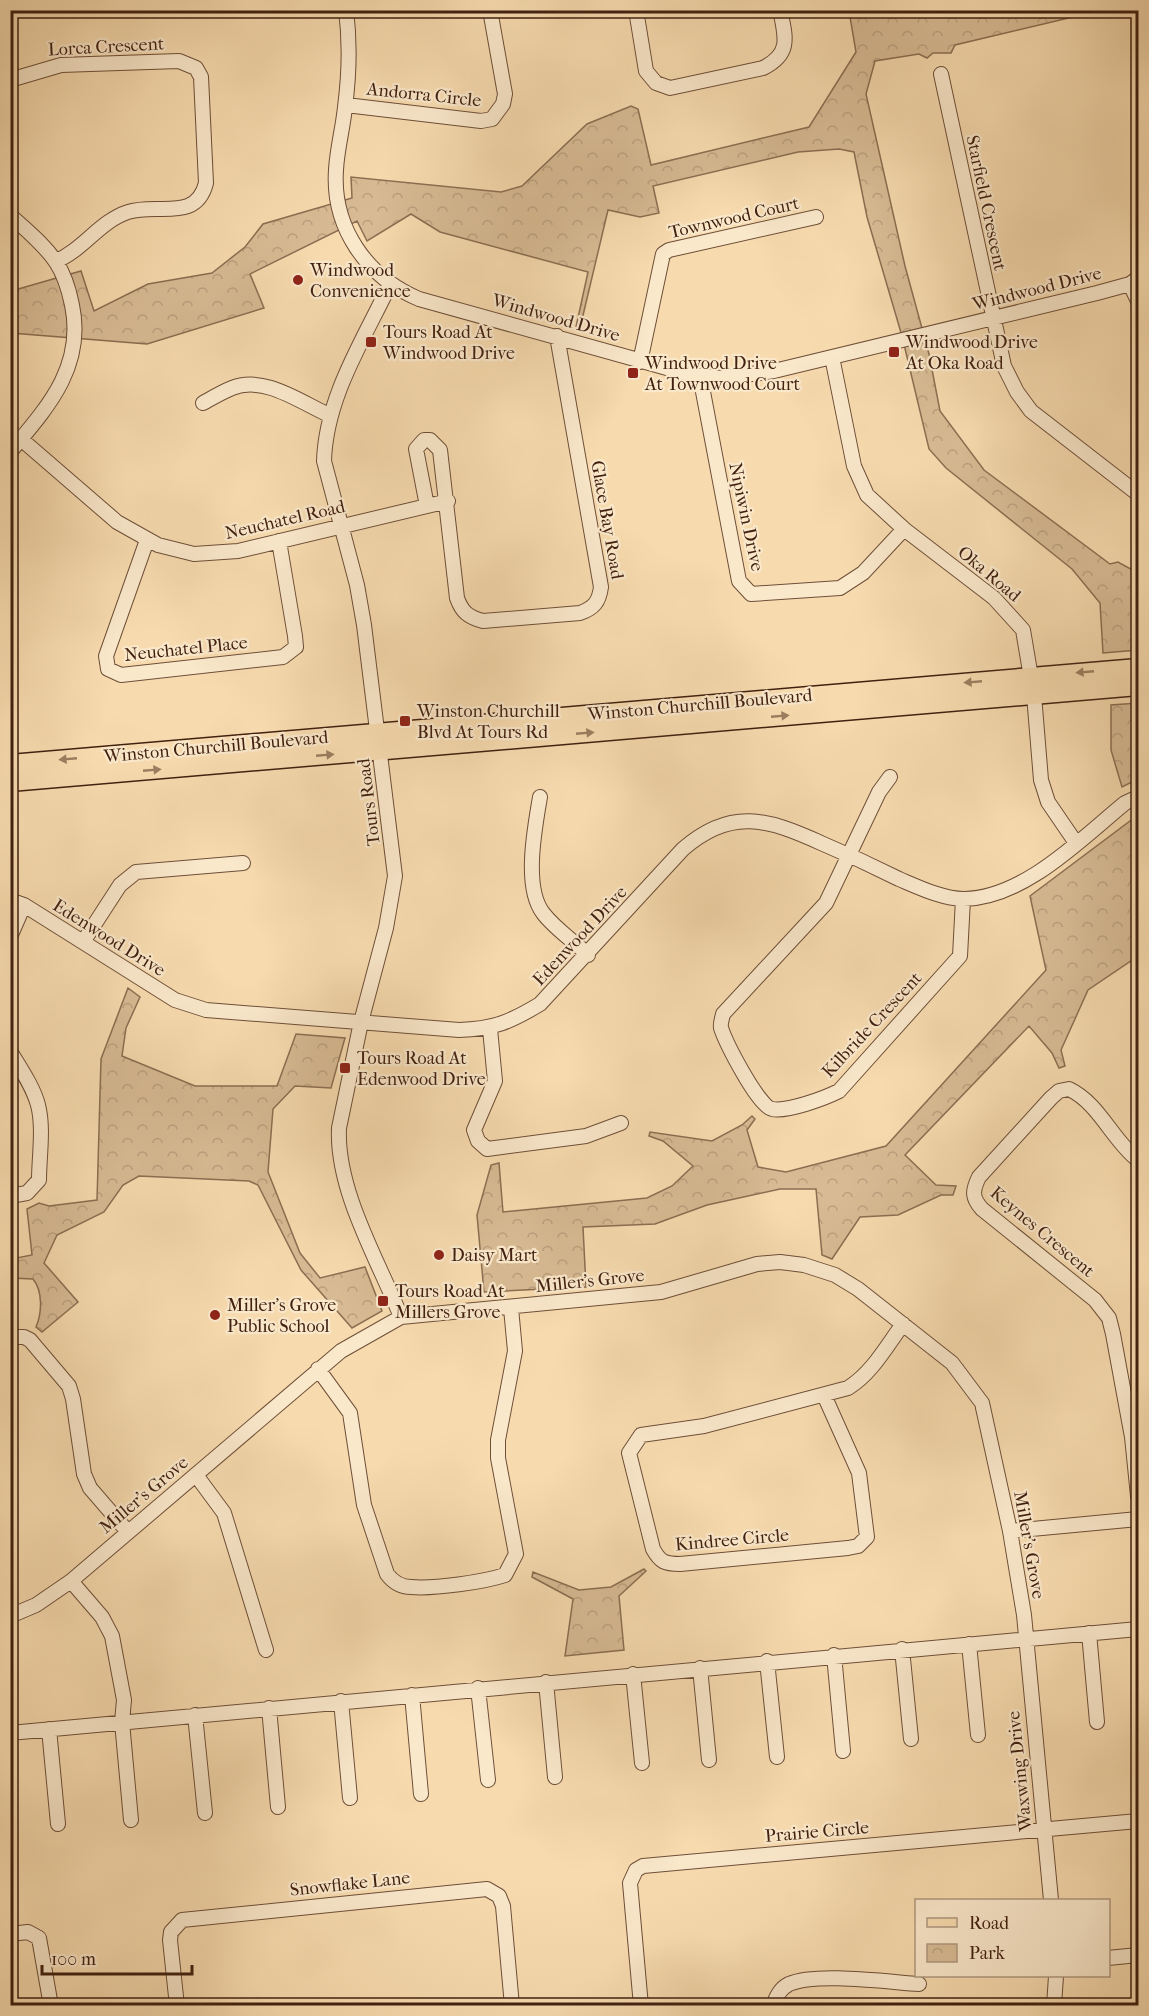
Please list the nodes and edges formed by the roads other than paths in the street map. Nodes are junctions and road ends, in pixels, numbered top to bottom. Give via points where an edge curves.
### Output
1 (346, 10) edge
2 (490, 10) edge
3 (636, 10) edge
4 (780, 10) edge
5 (941, 74) dead end
6 (10, 80) edge
7 (346, 105) junction
8 (10, 215) edge
9 (816, 217) dead end
10 (56, 261) junction
11 (1135, 281) edge
12 (390, 284) junction
13 (1138, 301) edge
14 (992, 318) junction
15 (557, 336) junction
16 (832, 357) junction
17 (640, 362) junction
18 (700, 376) junction
19 (202, 404) dead end
20 (329, 415) junction
21 (21, 439) junction
22 (10, 452) edge
23 (1138, 494) edge
24 (448, 501) junction
25 (427, 506) junction
26 (341, 526) junction
27 (904, 529) junction
28 (147, 540) junction
29 (279, 541) junction
30 (1138, 668) edge
31 (1033, 686) junction
32 (1138, 686) edge
33 (380, 742) junction
34 (10, 764) edge
35 (890, 777) dead end
36 (10, 782) edge
37 (540, 797) dead end
38 (1138, 797) edge
39 (1076, 843) junction
40 (848, 855) junction
41 (243, 863) dead end
42 (963, 899) junction
43 (17, 902) edge
44 (10, 937) edge
45 (83, 942) junction
46 (588, 955) junction
47 (361, 1022) junction
48 (490, 1029) junction
49 (10, 1051) edge
50 (621, 1123) dead end
51 (1138, 1160) edge
52 (10, 1196) edge
53 (511, 1308) junction
54 (401, 1317) junction
55 (903, 1324) junction
56 (10, 1337) edge
57 (318, 1369) junction
58 (824, 1395) junction
59 (196, 1475) junction
60 (1138, 1496) edge
61 (1138, 1519) edge
62 (1010, 1531) junction
63 (128, 1532) junction
64 (71, 1581) junction
65 (10, 1616) edge
66 (1138, 1629) edge
67 (1089, 1633) junction
68 (1025, 1639) junction
69 (969, 1644) junction
70 (902, 1649) junction
71 (266, 1650) dead end
72 (834, 1655) junction
73 (767, 1661) junction
74 (700, 1668) junction
75 (633, 1674) junction
76 (546, 1682) junction
77 (478, 1688) junction
78 (412, 1695) junction
79 (341, 1701) junction
80 (269, 1708) junction
81 (195, 1715) junction
82 (122, 1722) junction
83 (1097, 1722) dead end
84 (49, 1729) junction
85 (10, 1732) edge
86 (978, 1735) dead end
87 (911, 1739) dead end
88 (843, 1751) dead end
89 (777, 1756) dead end
90 (709, 1760) dead end
91 (642, 1763) dead end
92 (555, 1777) dead end
93 (488, 1780) dead end
94 (421, 1794) dead end
95 (350, 1798) dead end
96 (278, 1807) dead end
97 (205, 1813) dead end
98 (131, 1820) dead end
99 (1138, 1821) edge
100 (58, 1824) dead end
101 (1044, 1829) junction
102 (1051, 1899) edge
103 (10, 1934) edge
104 (1138, 1955) edge
105 (1110, 1958) edge
106 (1056, 1977) edge
107 (919, 1984) dead end
108 (51, 2006) edge
109 (177, 2006) edge
110 (512, 2006) edge
111 (641, 2006) edge
112 (774, 2006) edge
113 (1054, 2006) edge

1 - 7 street, Windwood Drive
2 - 7 street, Andorra Circle via 506,94 492,119 481,121
3 - 4 street via 646,71 656,83 670,88 763,68 774,62 785,44
5 - 14 street, Starfield Crescent
6 - 10 street, Lorca Crescent via 61,64 179,61 196,68 201,77 206,183 200,198 185,208 128,212 69,256
7 - 12 street, Windwood Drive via 336,170 339,209 360,255
8 - 10 street
9 - 17 street, Townwood Court via 663,254
10 - 21 street via 75,319 73,353 56,395
11 - 13 street
11 - 14 street, Windwood Drive
12 - 15 street, Windwood Drive via 419,299
12 - 20 street, Tours Road
14 - 16 street, Windwood Drive
14 - 23 street, Starfield Crescent via 1004,366 1031,411
15 - 17 street, Windwood Drive
15 - 24 street, Glace Bay Road via 601,587 592,609 494,620 470,618 457,598
16 - 18 street, Windwood Drive via 748,376
16 - 27 street, Oka Road via 854,466 867,495
17 - 18 street, Windwood Drive
18 - 27 street, Nipiwin Drive via 739,580 751,594 840,588 863,573
19 - 20 street via 232,388 255,384
20 - 26 street, Tours Road via 324,461
21 - 22 street
21 - 28 street, Neuchatel Road via 117,522
24 - 25 street, Neuchatel Road
24 - 25 street, Glace Bay Road via 440,450 430,440 424,440 416,449 416,456
25 - 26 street, Neuchatel Road
26 - 29 street, Neuchatel Road
26 - 33 street, Tours Road via 357,585
27 - 31 street, Oka Road via 994,598 1023,630
28 - 29 street, Neuchatel Road via 174,550 214,554
28 - 29 street, Neuchatel Place via 106,656 108,669 114,674 290,653 296,646 296,636
30 -> 31 main road, Winston Churchill Boulevard
31 - 32 main road, Winston Churchill Boulevard
31 - 33 main road, Winston Churchill Boulevard
31 - 39 street, Oka Road via 1041,780 1048,802
33 -> 34 main road, Winston Churchill Boulevard
36 -> 33 main road, Winston Churchill Boulevard
33 - 47 street, Tours Road via 395,876 386,928
35 - 40 street
37 - 46 street via 532,842 535,893 544,914
38 - 39 street, Edenwood Drive
39 - 42 street, Edenwood Drive via 1018,885
40 - 42 street, Edenwood Drive via 915,886
40 - 42 street, Kilbride Crescent via 826,903 723,1014 721,1026 726,1037 753,1090 770,1109 825,1098 839,1091 960,956
40 - 46 street, Edenwood Drive via 786,827 760,820 718,825 701,833 683,849
41 - 45 street via 136,872 120,885
43 - 44 street
43 - 45 street, Edenwood Drive
45 - 47 street, Edenwood Drive via 175,1000 207,1010
46 - 48 street, Edenwood Drive via 540,1004
47 - 48 street, Edenwood Drive
47 - 54 street, Tours Road via 338,1145 356,1210
48 - 50 street via 495,1081 474,1130 478,1142 487,1149 586,1136
49 - 52 street via 32,1089 40,1119 39,1180 27,1193
51 - 60 street, Keynes Crescent via 1127,1152 1088,1102 1069,1089 1051,1098 973,1188 974,1200 982,1209 1095,1300 1108,1318 1132,1437
53 - 54 street, Miller's Grove
53 - 55 street, Miller's Grove via 661,1292 757,1264 780,1262 835,1275
53 - 57 street via 515,1351 498,1458 516,1554 505,1575 492,1580 411,1587 393,1581 387,1574 364,1505 350,1413
54 - 57 street, Miller's Grove via 357,1340
55 - 58 street, Kindree Circle via 861,1379 848,1388
55 - 62 street, Miller's Grove via 952,1363 982,1403
56 - 63 street via 30,1340 69,1386 84,1474 90,1488
57 - 59 street, Miller's Grove
58 - 58 street, Kindree Circle via 704,1426 641,1435 629,1453 653,1549 659,1559 666,1564 680,1564 848,1548 867,1538 859,1473
59 - 63 street, Miller's Grove
59 - 71 street via 224,1513
61 - 62 street
62 - 68 street, Miller's Grove
63 - 64 street, Miller's Grove
64 - 65 street, Miller's Grove via 36,1605
64 - 82 street via 102,1617 112,1636 124,1700
66 - 67 street
67 - 68 street
67 - 83 street
68 - 69 street
68 - 101 street, Waxwing Drive
69 - 70 street
69 - 86 street
70 - 72 street
70 - 87 street
72 - 73 street
72 - 88 street
73 - 74 street
73 - 89 street
74 - 75 street
74 - 90 street
75 - 76 street
75 - 91 street
76 - 77 street
76 - 92 street
77 - 78 street
77 - 93 street
78 - 79 street
78 - 94 street
79 - 80 street
79 - 95 street
80 - 81 street
80 - 96 street
81 - 82 street
81 - 97 street
82 - 84 street
82 - 98 street
84 - 85 street
84 - 100 street
99 - 101 street, Prairie Circle
101 - 102 street, Waxwing Drive
101 - 111 street, Prairie Circle via 643,1866 636,1870 630,1883
103 - 108 street via 28,1932 39,1938
104 - 105 street
106 - 113 street
107 - 112 street via 824,1979 790,1984 781,1990
109 - 110 street, Snowflake Lane via 170,1940 171,1932 182,1920 487,1889 499,1896 502,1906

